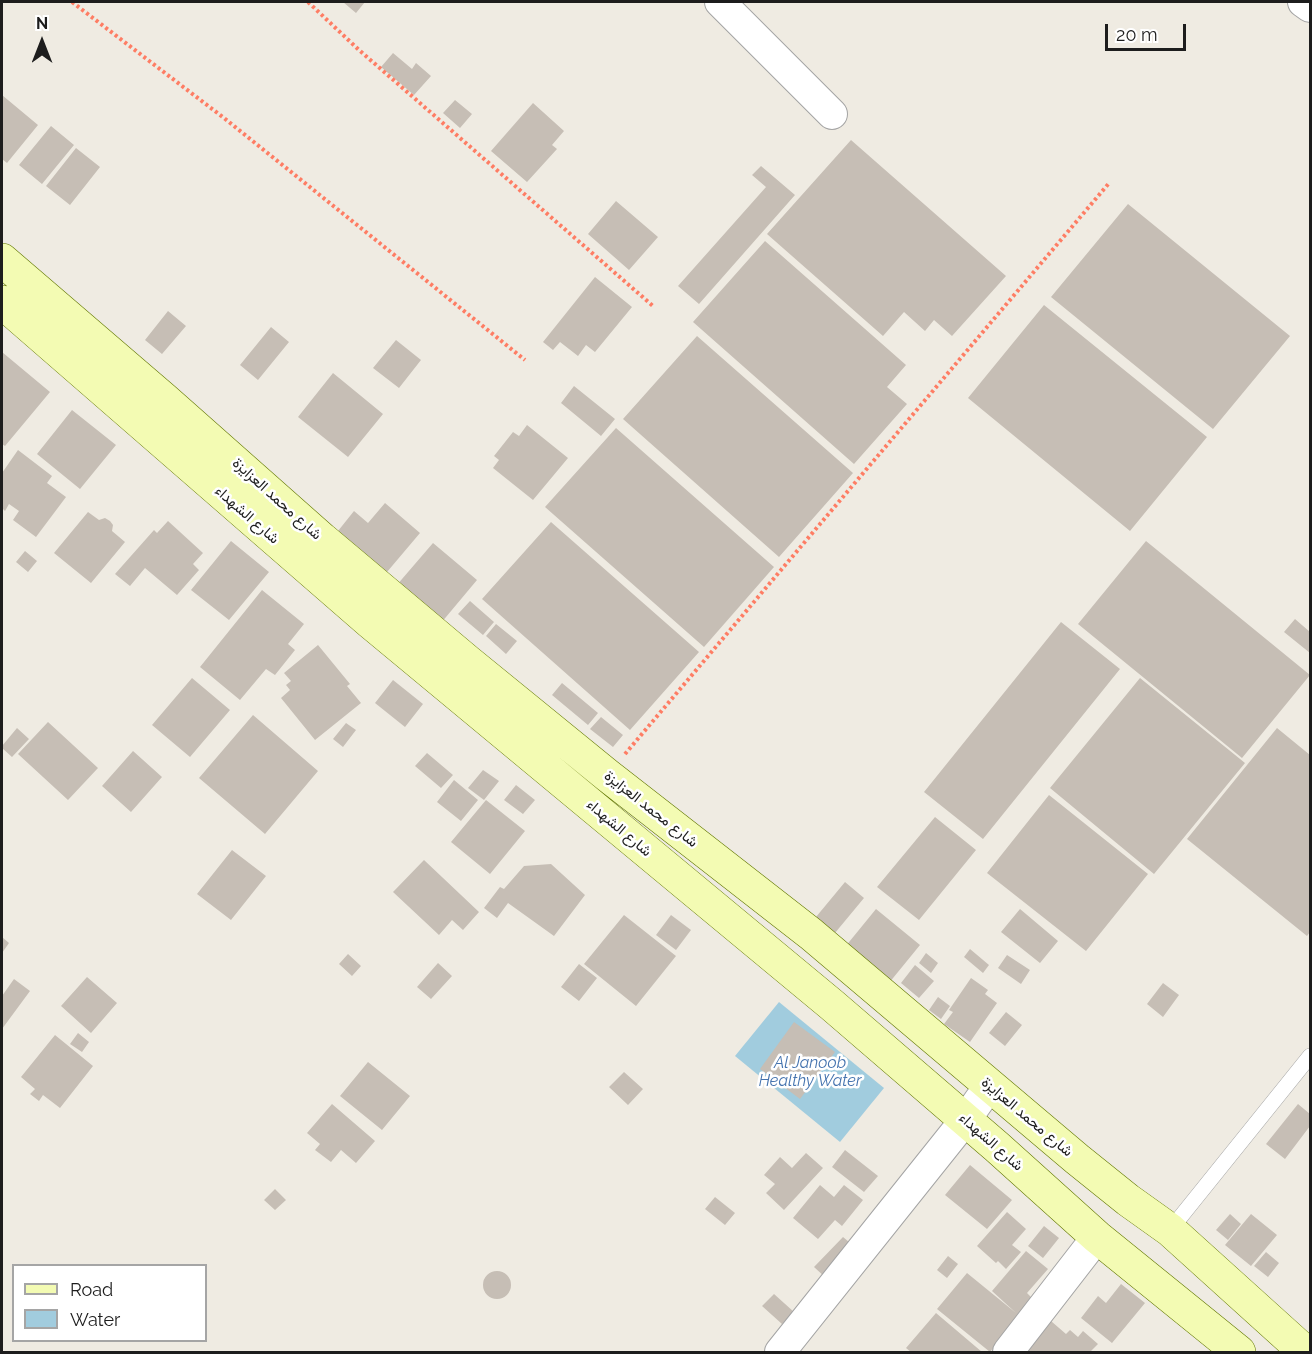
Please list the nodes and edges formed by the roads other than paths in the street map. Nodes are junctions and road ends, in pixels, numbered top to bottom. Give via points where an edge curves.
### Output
1 (720, 2) edge
2 (1303, 2) edge
3 (1311, 7) edge
4 (832, 114) dead end
5 (2, 260) edge
6 (2, 302) edge
7 (1311, 1056) edge
8 (990, 1085) junction
9 (966, 1119) junction
10 (1170, 1230) junction
11 (1097, 1237) junction
12 (780, 1353) edge
13 (1008, 1353) edge
14 (1239, 1353) edge
15 (1305, 1353) edge

1 - 4 street
2 - 3 street
5 - 8 main road, شارع محمد العزايزة via 322,539 607,775 812,934
6 - 9 main road, شارع الشهداء via 370,622
7 - 10 lane
8 - 9 street
8 - 10 main road, شارع محمد العزايزة
9 - 11 main road, شارع الشهداء
9 - 12 street
10 - 15 main road, شارع محمد العزايزة
11 - 13 street
11 - 14 main road, شارع الشهداء

